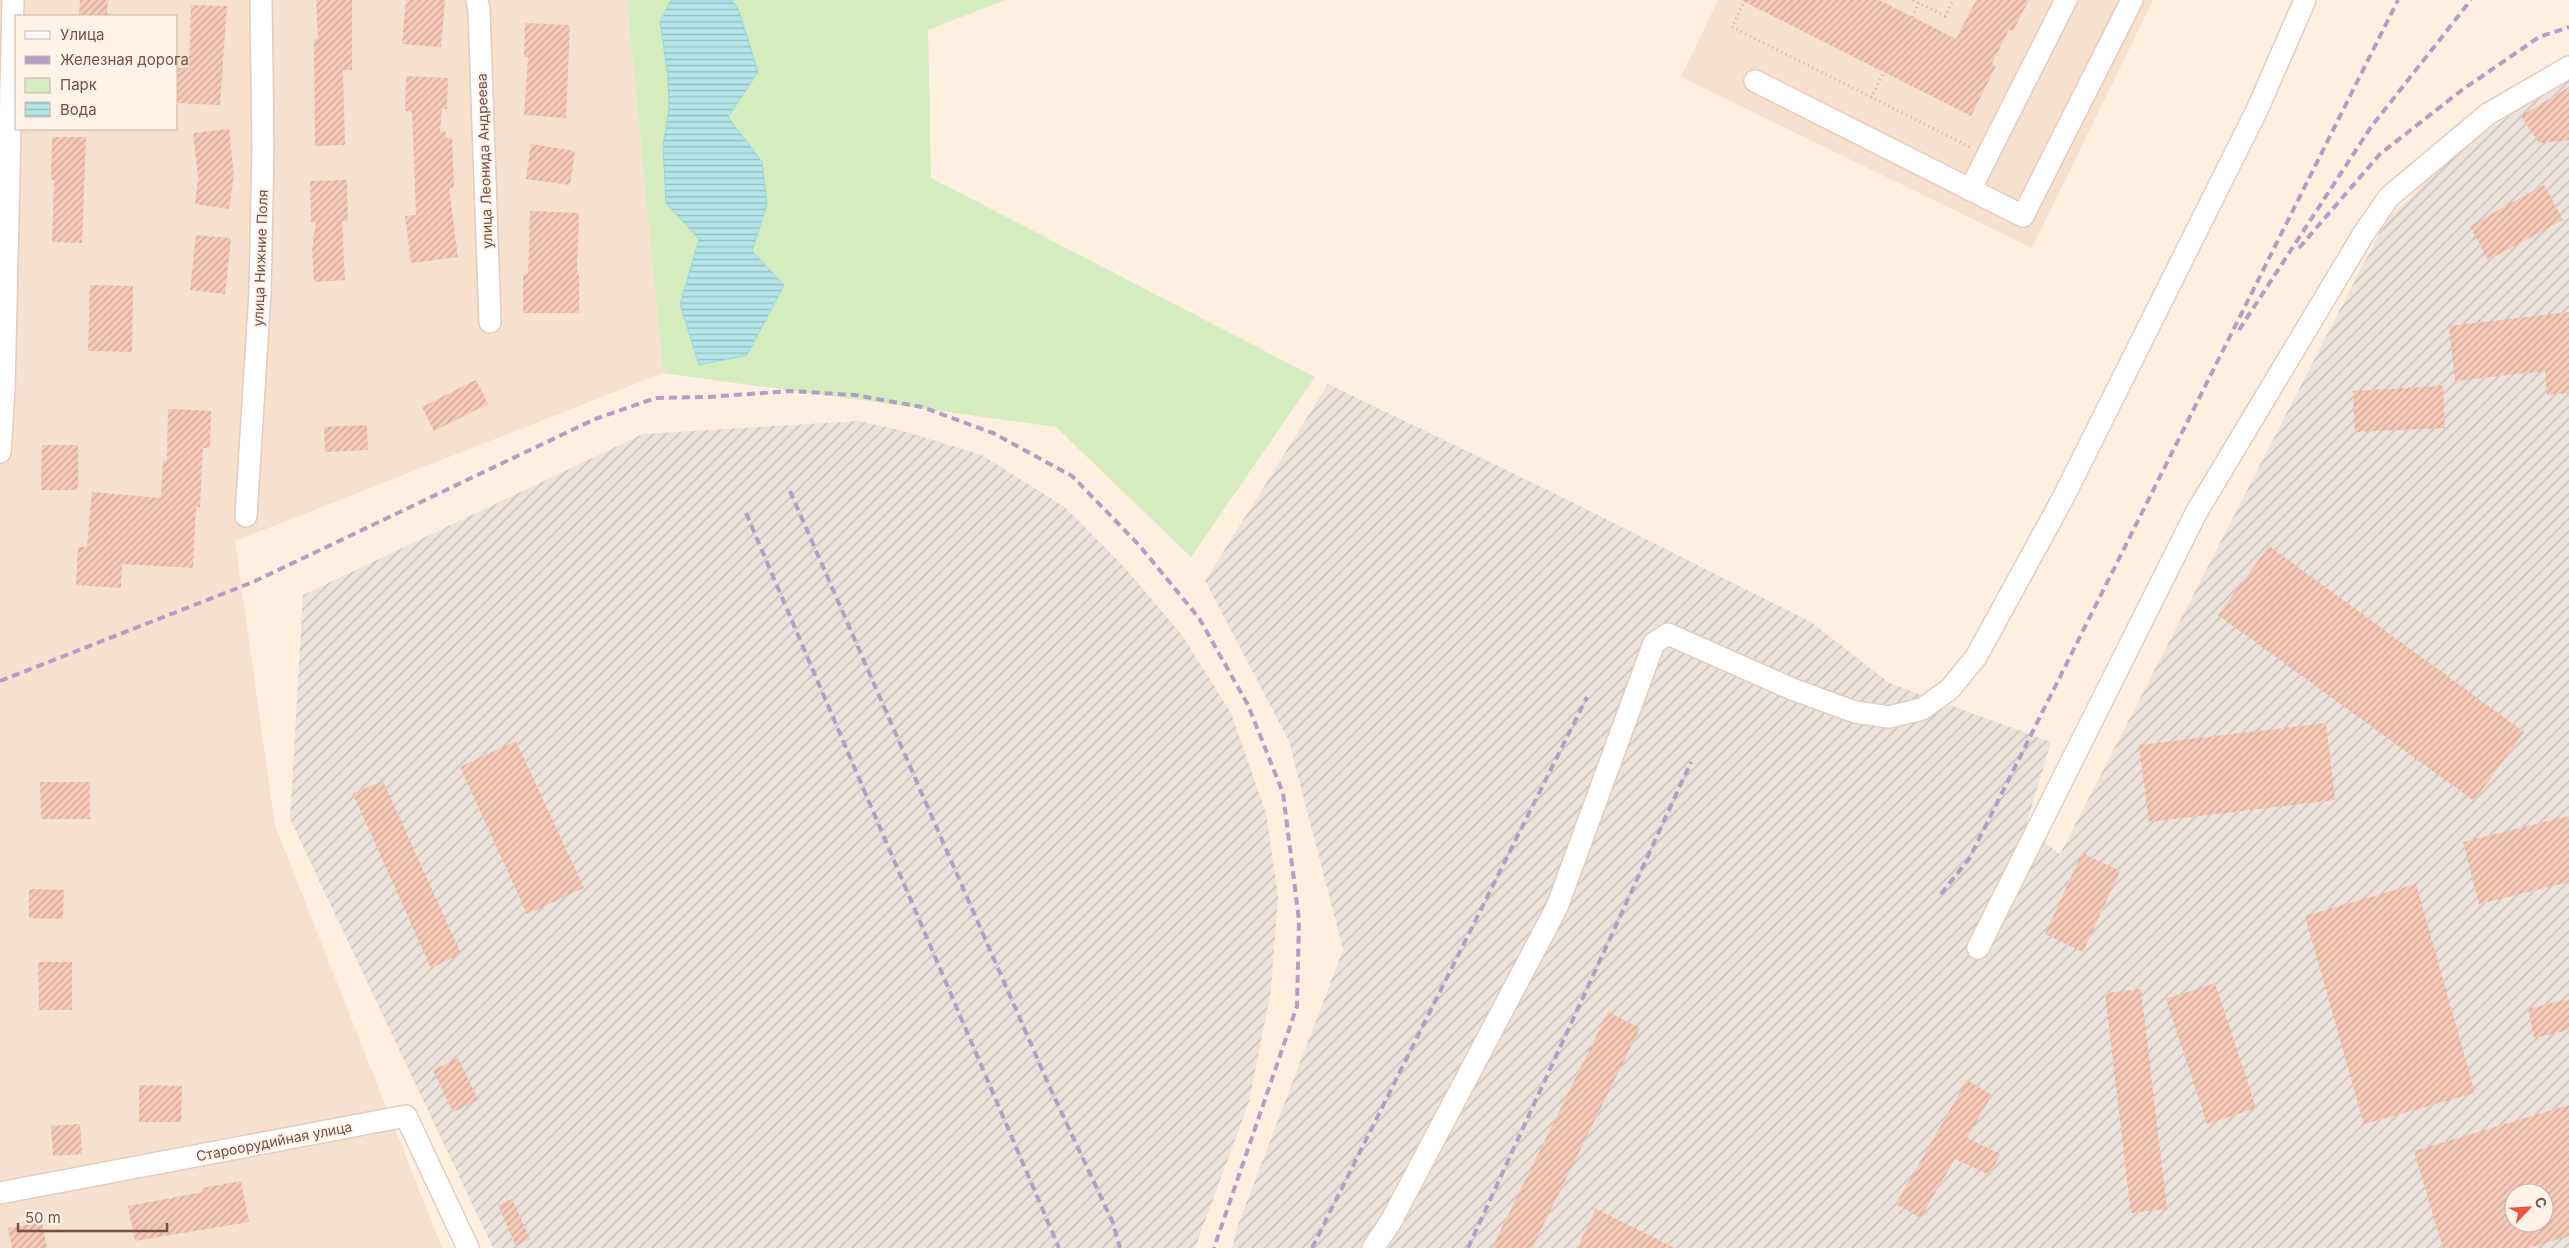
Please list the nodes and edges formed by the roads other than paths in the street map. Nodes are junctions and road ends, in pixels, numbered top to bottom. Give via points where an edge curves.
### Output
1 (13, 0) edge
2 (261, 0) edge
3 (477, 0) edge
4 (2066, 0) edge
5 (2132, 0) edge
6 (2305, 0) edge
7 (2569, 67) edge
8 (1755, 81) dead end
9 (1970, 190) junction
10 (490, 322) dead end
11 (2, 390) edge
12 (0, 452) edge
13 (246, 516) dead end
14 (1978, 948) dead end
15 (0, 1194) edge
16 (468, 1248) edge
17 (1374, 1248) edge

1 - 11 street
2 - 13 street, улица Нижние Поля via 263,148 260,292
3 - 10 street, улица Леонида Андреева
4 - 9 street
5 - 9 street via 2024,216
6 - 17 street via 2257,110 2062,500 1976,657 1950,689 1922,709 1889,718 1855,712 1792,689 1668,634 1654,643 1557,907
7 - 14 street via 2488,114 2389,197 2364,233 2196,513
8 - 9 street
11 - 12 street
15 - 16 street, Староорудийная улица via 406,1116

